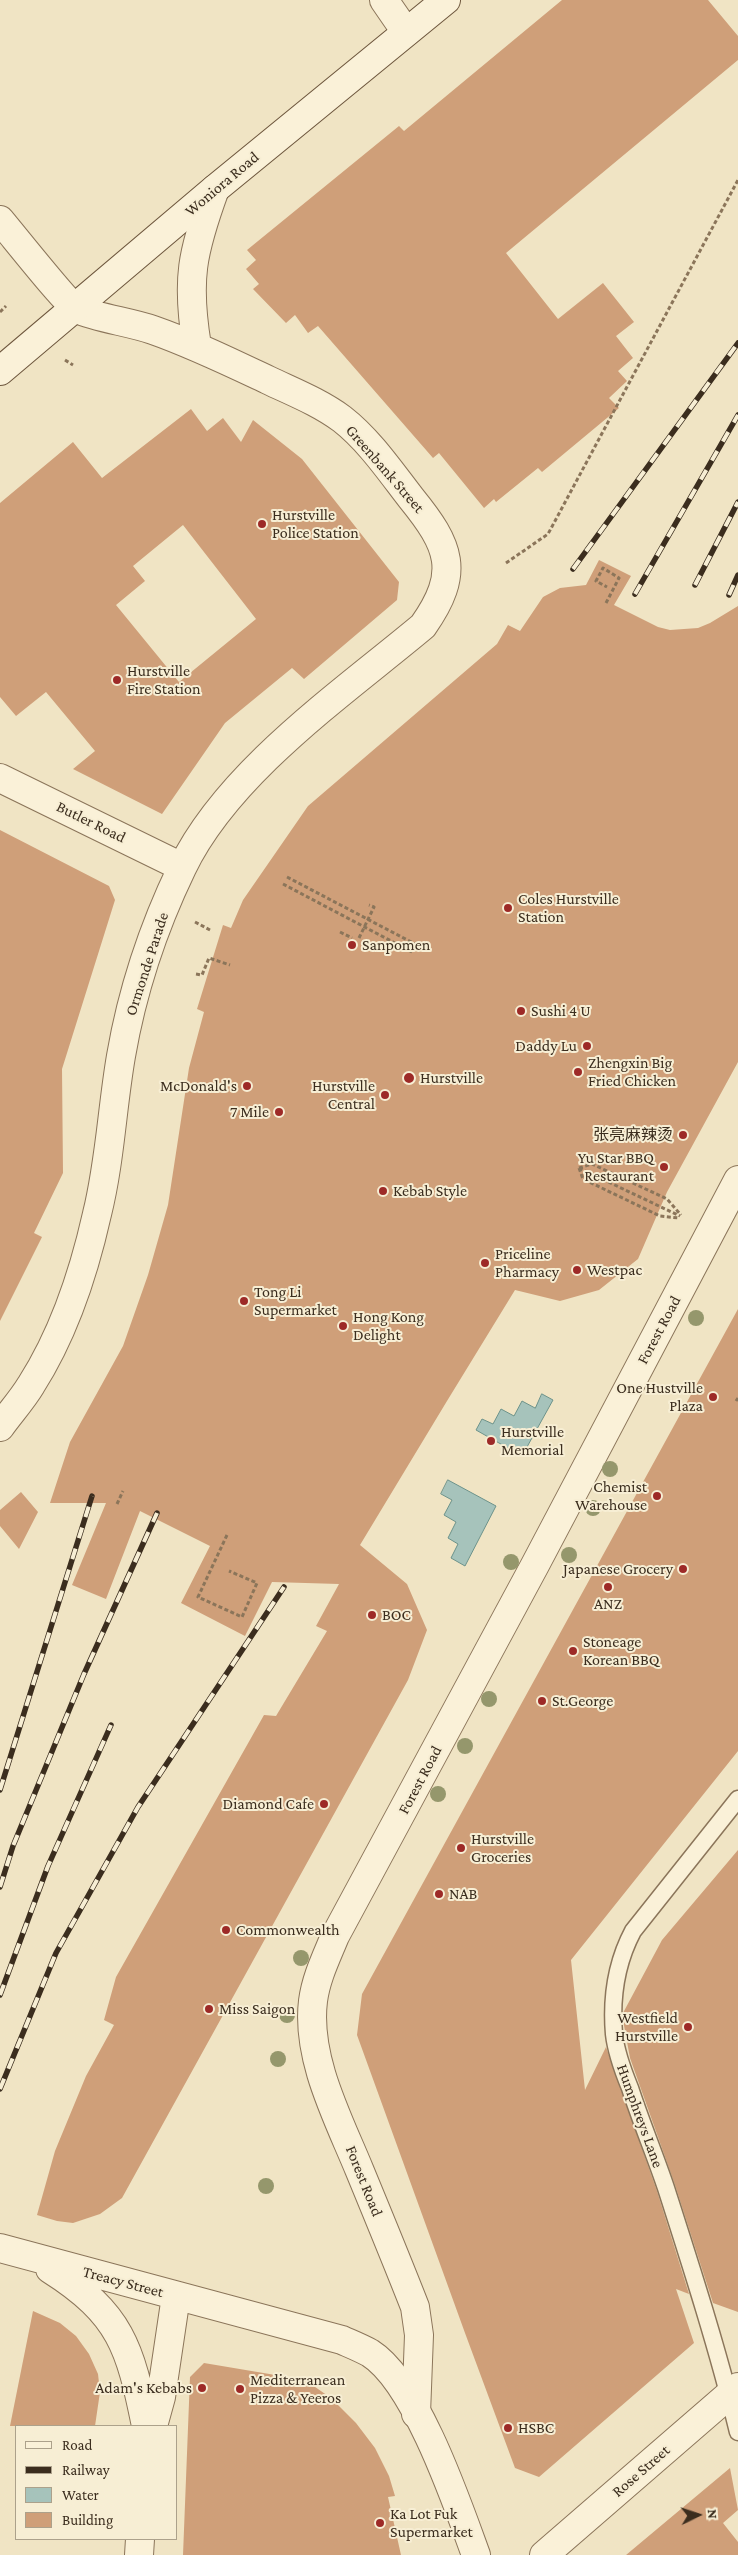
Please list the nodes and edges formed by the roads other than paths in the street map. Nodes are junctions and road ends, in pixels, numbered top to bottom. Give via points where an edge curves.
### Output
1 (384, 0) edge
2 (446, 0) edge
3 (406, 32) junction
4 (215, 189) junction
5 (0, 220) edge
6 (75, 308) junction
7 (197, 346) junction
8 (0, 371) edge
9 (445, 587) joint
10 (0, 778) edge
11 (182, 867) junction
12 (738, 1180) edge
13 (0, 1427) edge
14 (738, 1799) edge
15 (0, 2248) edge
16 (29, 2256) junction
17 (176, 2296) junction
18 (734, 2391) edge
19 (416, 2414) junction
20 (146, 2425) edge
21 (153, 2425) edge
22 (738, 2432) edge
23 (140, 2540) edge
24 (139, 2555) edge
25 (476, 2555) edge
26 (544, 2555) edge

1 - 3 street
2 - 3 street, Woniora Road
3 - 4 street, Woniora Road
4 - 6 street, Woniora Road
4 - 7 street via 193,259 190,292
5 - 6 street
6 - 7 street, Greenbank Street
6 - 8 street, Woniora Road
7 - 9 street, Greenbank Street via 307,398 342,419 364,439 433,525 446,556
9 - 11 street, Ormonde Parade via 423,626 299,729 244,782 200,836
10 - 11 street, Butler Road
11 - 13 street, Ormonde Parade via 132,1005 121,1056 98,1214 79,1280 57,1336 37,1374
12 - 19 street, Forest Road via 335,1936 318,1974 313,2010 320,2068 415,2307 419,2335
14 - 18 lane, Humphreys Lane via 633,1931 622,1950 614,1998 614,2035 622,2066
15 - 16 street, Treacy Street
16 - 17 street, Treacy Street
16 - 20 street via 91,2298 111,2320 135,2370
17 - 19 street, Forest Road via 342,2340 371,2354 392,2373
17 - 21 street, Treacy Street via 161,2397
18 - 22 lane, Humphreys Lane
18 - 26 street, Rose Street
19 - 25 street, Forest Road via 442,2466
23 - 24 street

